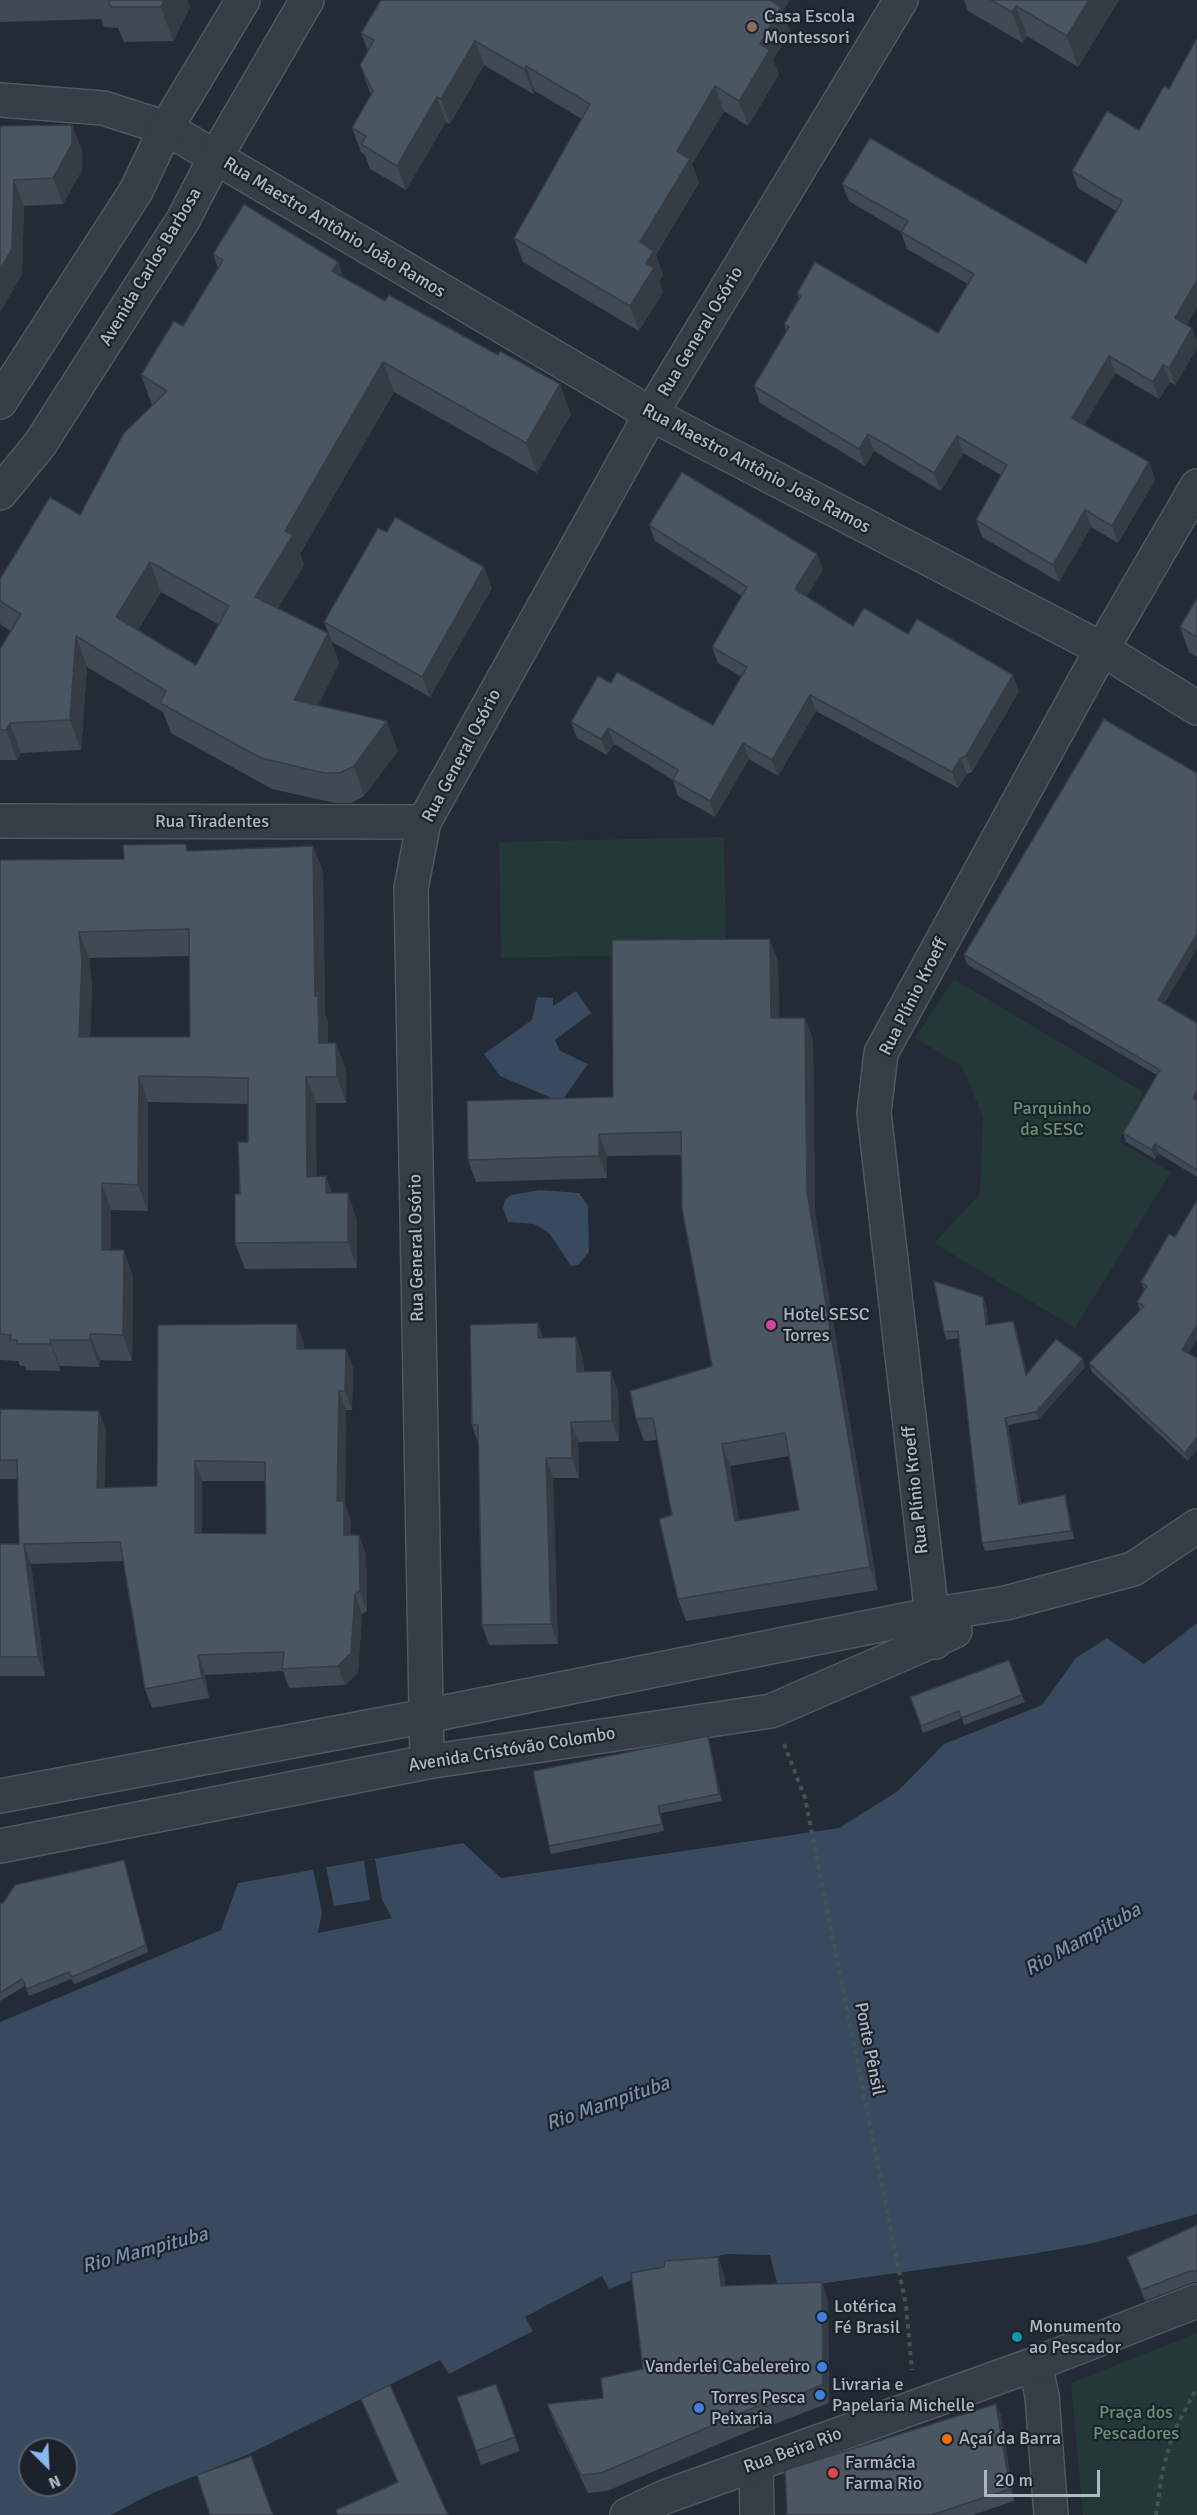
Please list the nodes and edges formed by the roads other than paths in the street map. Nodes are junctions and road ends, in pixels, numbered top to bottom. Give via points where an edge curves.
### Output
1 (243, 0) edge
2 (308, 0) edge
3 (902, 0) edge
4 (0, 100) edge
5 (166, 128) junction
6 (215, 158) junction
7 (0, 402) edge
8 (651, 414) junction
9 (1197, 486) edge
10 (0, 494) edge
11 (1102, 649) junction
12 (1197, 708) edge
13 (0, 821) edge
14 (424, 822) junction
15 (1197, 1526) edge
16 (932, 1628) junction
17 (426, 1716) junction
18 (427, 1762) junction
19 (0, 1796) edge
20 (0, 1846) edge
21 (1197, 2301) edge
22 (1035, 2364) junction
23 (756, 2464) junction
24 (627, 2515) edge
25 (757, 2515) edge
26 (1051, 2515) edge

1 - 5 street
2 - 6 street, Avenida Carlos Barbosa
3 - 8 street, Rua General Osório
4 - 5 street, Rua Maestro Antônio João Ramos via 103,108
5 - 6 street, Rua Maestro Antônio João Ramos
5 - 7 street via 136,191
6 - 8 street, Rua Maestro Antônio João Ramos
6 - 10 street, Avenida Carlos Barbosa via 183,220 46,434
8 - 11 street, Rua Maestro Antônio João Ramos
8 - 14 street, Rua General Osório
9 - 11 street, Rua Plínio Kroeff
11 - 12 street, Rua Maestro Antônio João Ramos
11 - 16 street, Rua Plínio Kroeff via 881,1053 874,1113
13 - 14 street, Rua Tiradentes
14 - 17 street, Rua General Osório via 411,888
15 - 16 street, Avenida Cristóvão Colombo via 1133,1569 1006,1603
16 - 17 street, Avenida Cristóvão Colombo
16 - 18 street, Avenida Cristóvão Colombo via 771,1711
17 - 18 street, Rua General Osório
17 - 19 street, Avenida Cristóvão Colombo
18 - 20 street, Avenida Cristóvão Colombo
21 - 22 street, Rua Beira Rio
22 - 23 street, Rua Beira Rio
22 - 26 street via 1042,2396
23 - 24 street, Rua Beira Rio
23 - 25 street

